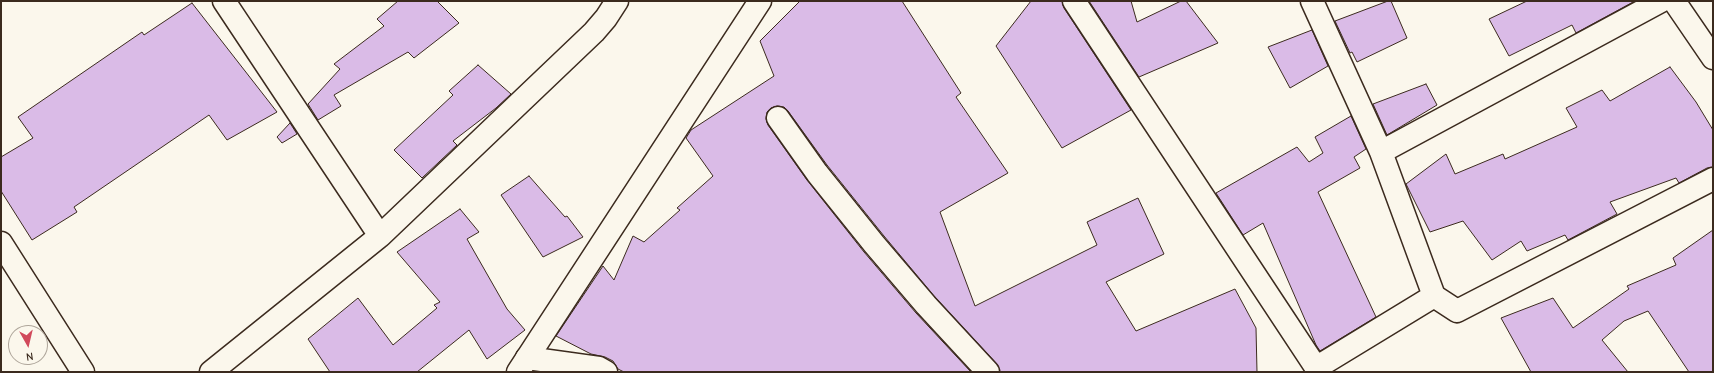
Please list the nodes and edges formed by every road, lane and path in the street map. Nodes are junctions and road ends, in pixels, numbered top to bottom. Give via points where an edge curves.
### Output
1 (224, 1) edge
2 (617, 1) edge
3 (760, 1) edge
4 (1074, 1) edge
5 (1312, 1) edge
6 (1661, 1) edge
7 (1674, 1) edge
8 (1713, 58) edge
9 (778, 118) dead end
10 (1381, 152) junction
11 (1713, 179) edge
12 (380, 236) junction
13 (1, 243) edge
14 (1434, 296) junction
15 (522, 365) edge
16 (1317, 368) edge
17 (77, 370) edge
18 (210, 372) edge
19 (606, 372) edge
20 (988, 372) edge

1 - 12 street
2 - 12 street via 594,32
3 - 15 street
4 - 16 street
5 - 10 street
6 - 10 street
7 - 8 street
9 - 20 street via 817,173 874,244
10 - 14 street
11 - 14 street via 1458,311
12 - 18 street
13 - 17 street
14 - 16 street
15 - 19 street via 599,368

